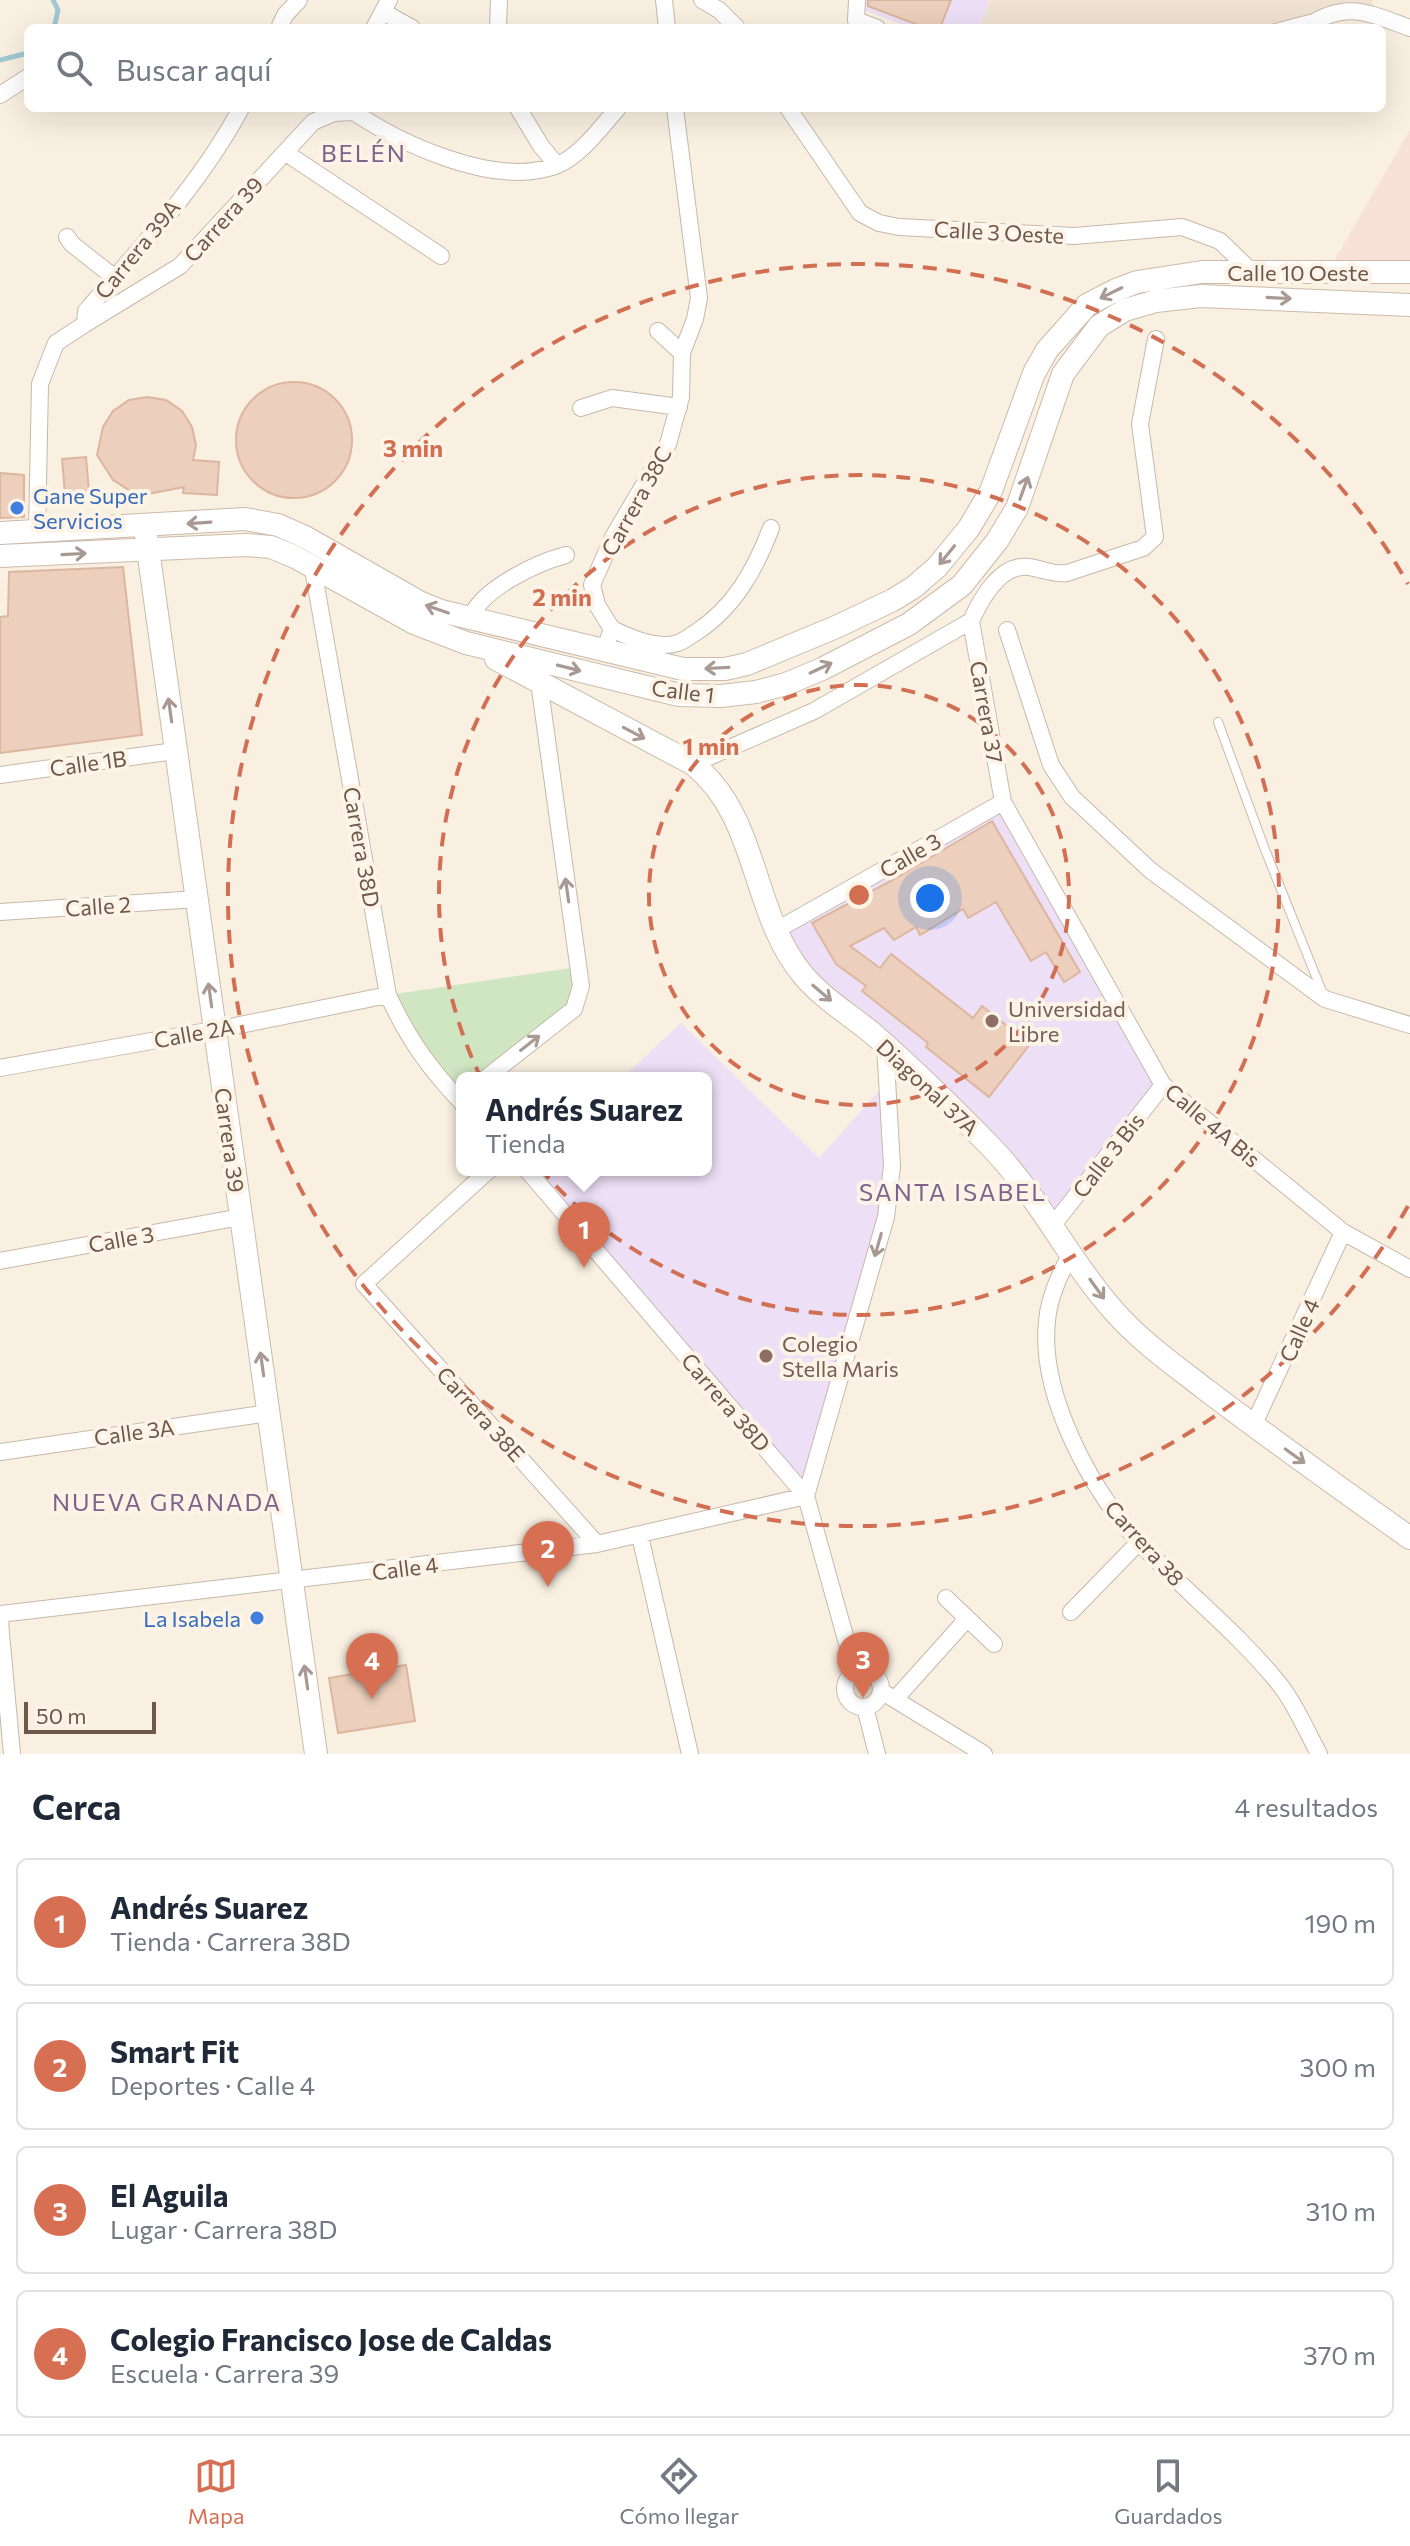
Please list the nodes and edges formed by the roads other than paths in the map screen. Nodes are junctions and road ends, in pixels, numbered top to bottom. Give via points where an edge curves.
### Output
1 (299, 0) edge
2 (499, 0) edge
3 (664, 0) edge
4 (702, 0) edge
5 (857, 0) edge
6 (1352, 4) edge
7 (386, 6) edge
8 (1321, 16) junction
9 (281, 24) edge
10 (376, 24) edge
11 (407, 24) edge
12 (498, 24) edge
13 (667, 24) edge
14 (733, 24) edge
15 (866, 24) edge
16 (1290, 24) edge
17 (1310, 24) edge
18 (1410, 28) edge
19 (24, 80) edge
20 (0, 95) edge
21 (239, 112) edge
22 (340, 112) edge
23 (354, 112) edge
24 (520, 112) edge
25 (614, 112) edge
26 (676, 112) edge
27 (791, 112) edge
28 (286, 153) junction
29 (557, 165) junction
30 (67, 237) dead end
31 (441, 256) dead end
32 (1410, 272) edge
33 (1253, 273) junction
34 (1186, 274) joint
35 (115, 278) junction
36 (1201, 296) joint
37 (1410, 305) edge
38 (85, 324) junction
39 (658, 331) dead end
40 (1156, 339) dead end
41 (682, 353) junction
42 (679, 407) junction
43 (581, 408) dead end
44 (145, 526) junction
45 (771, 528) dead end
46 (0, 533) edge
47 (37, 533) junction
48 (148, 550) junction
49 (566, 555) dead end
50 (0, 556) edge
51 (313, 569) junction
52 (470, 619) junction
53 (971, 621) junction
54 (612, 629) junction
55 (1007, 630) dead end
56 (466, 643) junction
57 (604, 651) junction
58 (539, 682) junction
59 (1218, 722) dead end
60 (175, 751) junction
61 (693, 764) junction
62 (0, 775) edge
63 (1003, 802) junction
64 (197, 899) junction
65 (0, 912) edge
66 (775, 931) junction
67 (388, 995) junction
68 (1325, 999) junction
69 (1410, 1025) edge
70 (215, 1030) junction
71 (885, 1045) junction
72 (0, 1068) edge
73 (494, 1072) edge
74 (1163, 1085) junction
75 (456, 1093) edge
76 (482, 1176) edge
77 (532, 1176) edge
78 (241, 1217) junction
79 (1053, 1225) junction
80 (1343, 1232) junction
81 (1072, 1252) junction
82 (0, 1261) edge
83 (1410, 1269) edge
84 (269, 1413) junction
85 (1253, 1426) junction
86 (0, 1452) edge
87 (806, 1496) junction
88 (640, 1536) junction
89 (1410, 1538) edge
90 (1139, 1542) junction
91 (597, 1544) junction
92 (292, 1581) junction
93 (946, 1598) dead end
94 (1071, 1612) dead end
95 (0, 1614) edge
96 (967, 1619) junction
97 (0, 1622) edge
98 (994, 1644) dead end
99 (855, 1672) junction
100 (889, 1695) junction
101 (865, 1707) junction
102 (12, 1754) edge
103 (312, 1754) edge
104 (690, 1754) edge
105 (877, 1754) edge
106 (984, 1754) edge
107 (1319, 1754) edge

1 - 9 street
2 - 12 street
3 - 13 street
4 - 14 street
5 - 15 street via 856,20
6 - 8 street
6 - 18 street
7 - 10 street
7 - 11 street
8 - 16 lane
8 - 17 street
19 - 20 street
21 - 35 street, Carrera 39A
22 - 28 street, Carrera 39 via 313,122
23 - 29 street via 401,139 465,163 503,172
24 - 29 street
25 - 29 street
26 - 41 street, Carrera 38C via 699,298
27 - 33 street, Calle 3 Oeste via 860,213 879,223 1074,236 1182,227 1220,241
28 - 31 street
28 - 38 street, Carrera 39 via 180,266
30 - 35 street
32 - 33 main road, Calle 10 Oeste
33 - 34 main road, Calle 10 Oeste
34 -> 57 main road, Calle 1 via 1116,290 1087,305 1064,329 1034,373 984,504 937,567 914,587 836,627 736,667 683,669
35 - 38 street, Carrera 39A via 86,311
36 -> 37 main road, Calle 10 Oeste
56 -> 36 main road, Calle 1 via 679,695 756,692 822,669 909,624 949,597 982,562 1017,508 1063,374 1099,326 1125,310
38 - 47 street, Carrera 39A via 56,343 40,384
39 - 41 street
40 - 53 street via 1140,424 1155,537 1143,548 1067,573 1014,569 993,584
41 - 42 street, Carrera 38C
42 - 43 street via 612,398
42 - 54 street, Carrera 38C via 668,444 613,537 592,585
44 - 47 main road, Calle 1
44 - 48 main road, Carrera 39
52 -> 44 main road, Calle 1 via 421,603 278,525 245,519
45 - 54 street via 751,574 708,625 679,643 660,645
46 - 47 main road, Calle 1
50 -> 48 main road, Calle 1
48 - 51 main road, Calle 1 via 271,547
60 -> 48 main road, Carrera 39
49 - 52 street via 501,586
51 - 56 main road, Calle 1 via 414,623
51 - 67 street, Carrera 38D
52 - 57 main road, Calle 1
53 - 61 street via 814,711
53 - 63 street, Carrera 37
54 - 57 street
55 - 68 street via 1051,765 1072,797 1150,870
56 - 58 main road, Diagonal 37A
58 -> 61 main road, Diagonal 37A
73 -> 58 street via 574,1009 581,986
59 - 68 lane
60 - 62 street, Calle 1B
60 - 64 main road, Carrera 39
61 - 66 main road, Diagonal 37A via 731,807
63 - 66 street, Calle 3
63 - 74 street, Calle 4A Bis
64 - 65 street, Calle 2
70 -> 64 main road, Carrera 39
66 -> 71 main road, Diagonal 37A via 813,986
67 - 70 street, Calle 2A
67 - 75 street, Carrera 38D via 405,1033
68 - 69 street
70 - 72 street, Calle 2A
70 - 78 main road, Carrera 39
71 - 79 main road, Diagonal 37A via 997,1153
71 -> 87 street via 892,1166 886,1217
74 - 79 street, Calle 3 Bis
74 - 80 street, Calle 4A Bis
76 - 91 street, Carrera 38E via 364,1284
77 - 87 street, Carrera 38D
78 - 82 street, Calle 3
84 -> 78 main road, Carrera 39
79 - 81 main road, Diagonal 37A
80 - 83 street, Calle 4A Bis
80 - 85 street, Calle 4
81 -> 85 main road, Diagonal 37A via 1141,1340
81 - 90 street, Carrera 38 via 1051,1299 1048,1364 1080,1455 1108,1506
84 - 86 street, Calle 3A
84 - 92 main road, Carrera 39
85 -> 89 main road, Diagonal 37A
87 - 88 street, Calle 4
87 - 99 street, Carrera 38D
88 - 91 street, Calle 4
88 - 104 street
90 - 94 street
90 - 107 street, Carrera 38 via 1278,1681
91 - 92 street, Calle 4
92 - 95 street, Calle 4
103 -> 92 main road, Carrera 39
93 - 96 street
96 - 98 street
96 - 100 street
97 - 102 street
99 - 100 street via 872,1672
99 - 101 street via 845,1691 854,1704
100 - 101 street
100 - 106 street
101 - 105 street

